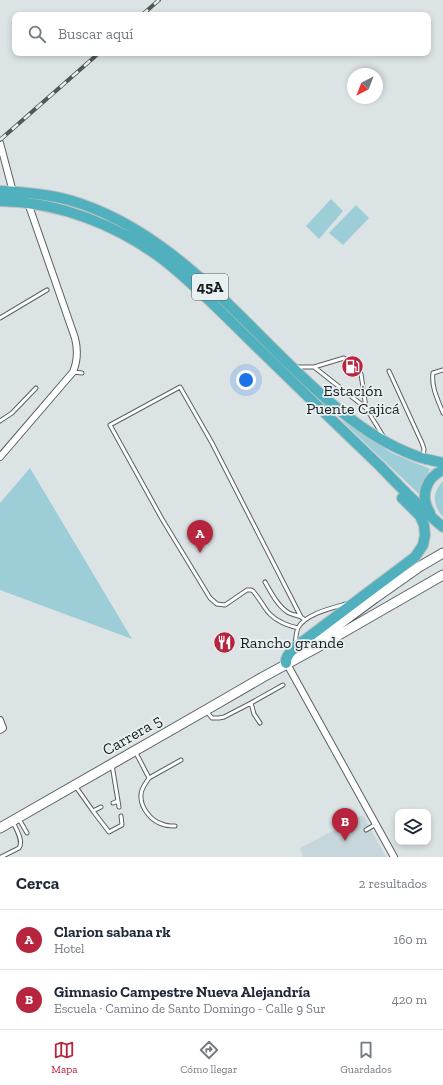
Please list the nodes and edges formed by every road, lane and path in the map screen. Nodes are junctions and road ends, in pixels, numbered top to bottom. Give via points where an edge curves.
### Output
1 (0, 142) edge
2 (0, 191) edge
3 (13, 192) junction
4 (0, 201) edge
5 (28, 203) junction
6 (47, 290) dead end
7 (0, 318) edge
8 (349, 362) dead end
9 (292, 367) junction
10 (314, 367) junction
11 (357, 369) dead end
12 (443, 370) edge
13 (389, 371) dead end
14 (73, 372) junction
15 (82, 373) dead end
16 (36, 388) dead end
17 (366, 408) junction
18 (443, 413) edge
19 (0, 421) edge
20 (387, 442) junction
21 (0, 457) edge
22 (422, 458) junction
23 (443, 463) edge
24 (377, 464) junction
25 (443, 470) edge
26 (432, 517) junction
27 (443, 527) edge
28 (443, 553) edge
29 (443, 575) edge
30 (265, 582) dead end
31 (361, 598) junction
32 (301, 617) junction
33 (305, 620) junction
34 (298, 628) junction
35 (294, 648) junction
36 (284, 665) junction
37 (283, 686) dead end
38 (251, 703) junction
39 (206, 710) junction
40 (0, 720) edge
41 (260, 723) dead end
42 (0, 730) edge
43 (135, 750) junction
44 (181, 760) dead end
45 (112, 764) junction
46 (149, 778) junction
47 (75, 785) junction
48 (118, 801) junction
49 (113, 803) dead end
50 (101, 807) dead end
51 (119, 807) dead end
52 (93, 811) junction
53 (121, 816) dead end
54 (15, 820) junction
55 (376, 824) junction
56 (175, 826) dead end
57 (0, 828) edge
58 (366, 830) dead end
59 (28, 832) dead end
60 (1, 857) edge
61 (394, 857) edge

1 - 3 street
2 - 3 highway, 45A
3 - 9 highway, 45A via 69,200 128,224 179,259
4 - 5 highway, 45A
5 - 14 street via 75,338 77,359
5 - 24 highway, 45A via 52,207 107,226 128,236 164,261 208,299
6 - 7 lane
8 - 10 lane via 344,358
9 - 10 lane
9 - 20 highway, 45A via 334,406
10 - 17 lane
11 - 17 lane via 362,374
12 - 18 lane via 433,373 432,380
13 - 22 lane via 422,443
14 - 15 lane
14 - 21 street
16 - 19 lane via 12,413
17 - 20 lane
20 - 22 highway, 45A
22 - 23 highway, 45A
24 - 26 highway, 45A
24 - 31 highway via 390,485 420,516 425,535 423,545 415,557
25 - 26 highway via 428,482 424,494 426,506
26 - 27 highway, 45A
28 - 36 main road, Carrera 5 via 419,567
29 - 36 main road, Carrera 5
30 - 32 lane via 283,608
31 - 33 lane
31 - 35 highway
32 - 33 lane
32 - 34 lane via 212,443 180,388 110,424 210,598 217,604 225,605 250,590 273,617
33 - 34 lane
34 - 35 lane
35 - 36 highway
36 - 39 main road, Carrera 5
36 - 55 street
37 - 38 lane
38 - 39 lane via 219,718 212,718
38 - 41 lane
39 - 43 main road, Carrera 5
40 - 42 street via 3,728
43 - 45 main road, Carrera 5
43 - 46 lane
44 - 46 lane
45 - 47 main road, Carrera 5
45 - 48 lane
46 - 56 lane via 140,796 144,808 150,817 161,824
47 - 52 lane
47 - 54 main road, Carrera 5
48 - 49 lane
48 - 51 lane
50 - 52 lane
52 - 53 lane via 109,832 122,825
54 - 57 main road, Carrera 5
54 - 59 lane
54 - 60 lane via 22,843 19,848
55 - 58 lane
55 - 61 street

